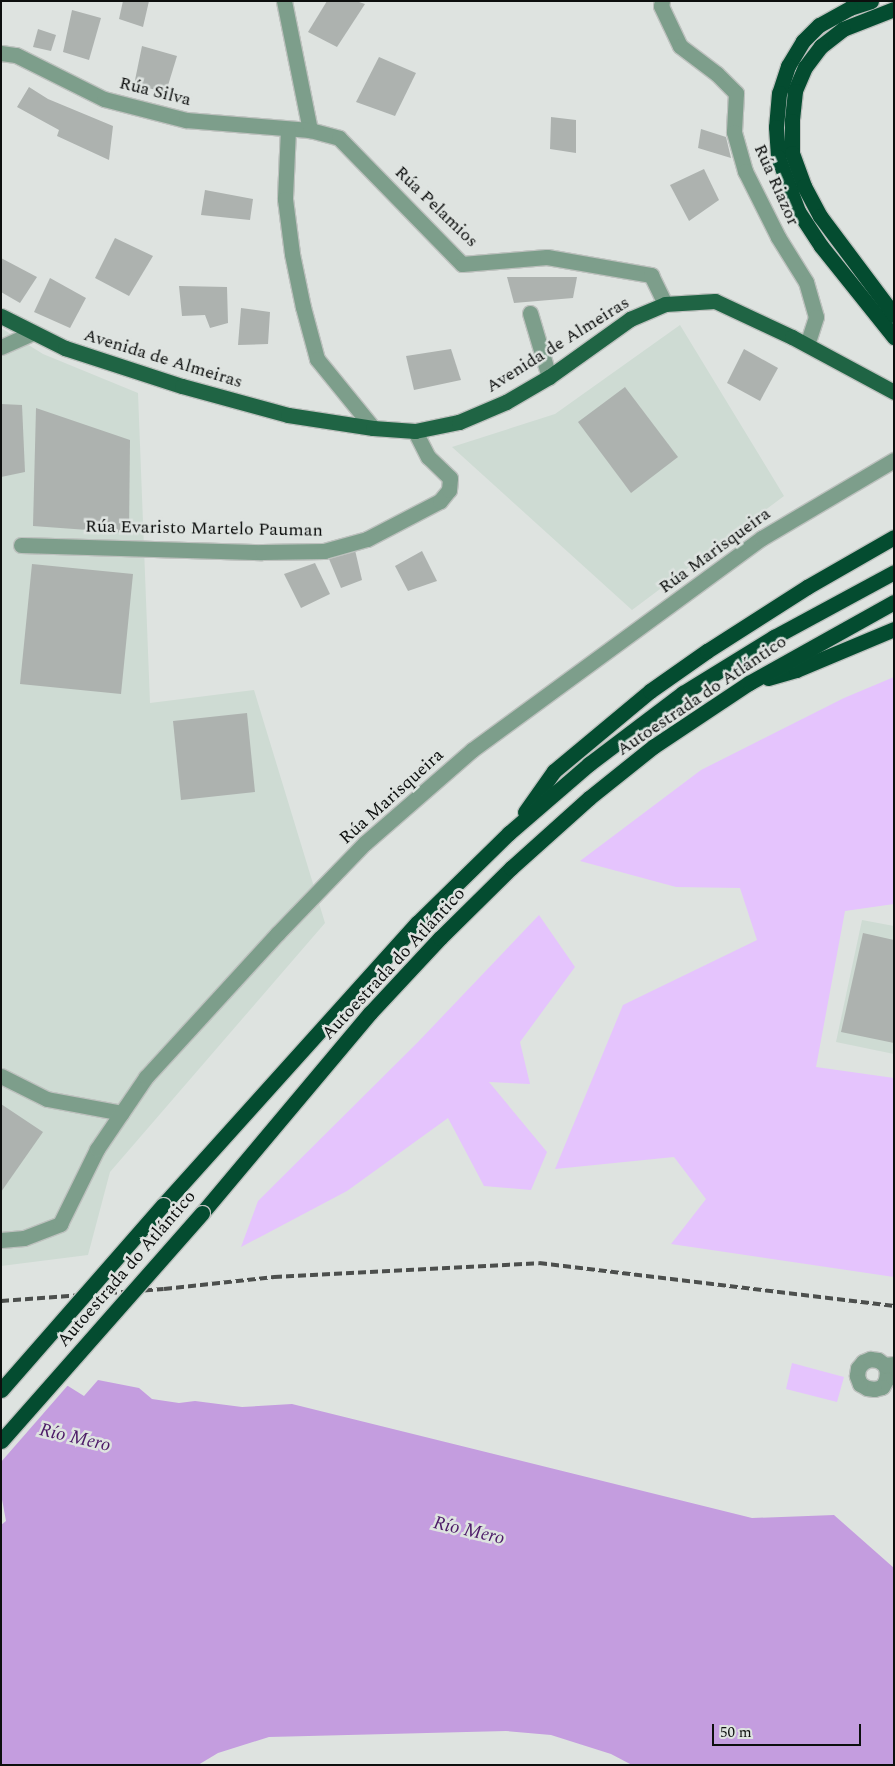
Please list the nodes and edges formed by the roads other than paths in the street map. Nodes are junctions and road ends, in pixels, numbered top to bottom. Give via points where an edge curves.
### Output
1 (284, 1) edge
2 (662, 1) edge
3 (871, 1) edge
4 (894, 9) edge
5 (1, 53) edge
6 (288, 128) junction
7 (310, 130) junction
8 (665, 304) junction
9 (530, 313) dead end
10 (894, 314) edge
11 (1, 316) edge
12 (32, 333) junction
13 (894, 337) edge
14 (807, 345) junction
15 (1, 347) edge
16 (549, 377) junction
17 (894, 392) edge
18 (373, 428) junction
19 (415, 431) junction
20 (894, 460) edge
21 (894, 537) edge
22 (21, 545) dead end
23 (894, 572) edge
24 (894, 602) edge
25 (894, 629) edge
26 (749, 683) junction
27 (509, 833) junction
28 (1, 1076) edge
29 (122, 1113) junction
30 (1, 1240) edge
31 (1, 1390) edge
32 (1, 1441) edge

1 - 7 street
2 - 14 street, Rúa Riazor via 661,6 680,46 736,93 734,132 745,171 778,237 806,282 816,317
3 - 13 highway via 819,25 802,41 779,93 778,157 798,211 811,232
4 - 10 highway via 843,29 822,46 805,67 795,91 792,153 820,216
5 - 6 street, Rúa Silva via 16,55 104,99 186,120
6 - 7 street, Rúa Silva
6 - 18 street via 285,199 292,254 317,360
7 - 8 street, Rúa Pelamios via 339,138 462,264 547,257 651,276
8 - 14 main road, Avenida de Almeiras via 715,301
8 - 16 main road, Avenida de Almeiras via 630,319
9 - 16 street
11 - 12 main road, Avenida de Almeiras
12 - 15 street
12 - 18 main road, Avenida de Almeiras via 65,348 182,386 288,415
14 - 17 main road, Avenida de Almeiras
16 - 19 main road, Avenida de Almeiras via 506,402 459,422
18 - 19 main road, Avenida de Almeiras
19 - 22 street, Rúa Evaristo Martelo Pauman via 428,457 450,478 449,490 440,501 367,539 324,552
20 - 29 street, Rúa Marisqueira via 762,538 472,750 366,843 277,934 146,1077
21 - 27 highway via 707,651 650,692 554,771
23 - 27 highway, Autoestrada do Atlántico via 774,637 684,693 589,764
24 - 26 highway, Autoestrada do Atlántico
25 - 26 highway via 796,670
26 - 32 highway, Autoestrada do Atlántico, bridge via 654,746 589,798 440,938 370,1013 202,1212
27 - 31 highway, Autoestrada do Atlántico, bridge via 417,923 163,1204
28 - 29 street via 46,1099
29 - 30 street, Rúa Marisqueira via 98,1149 60,1224 24,1238

